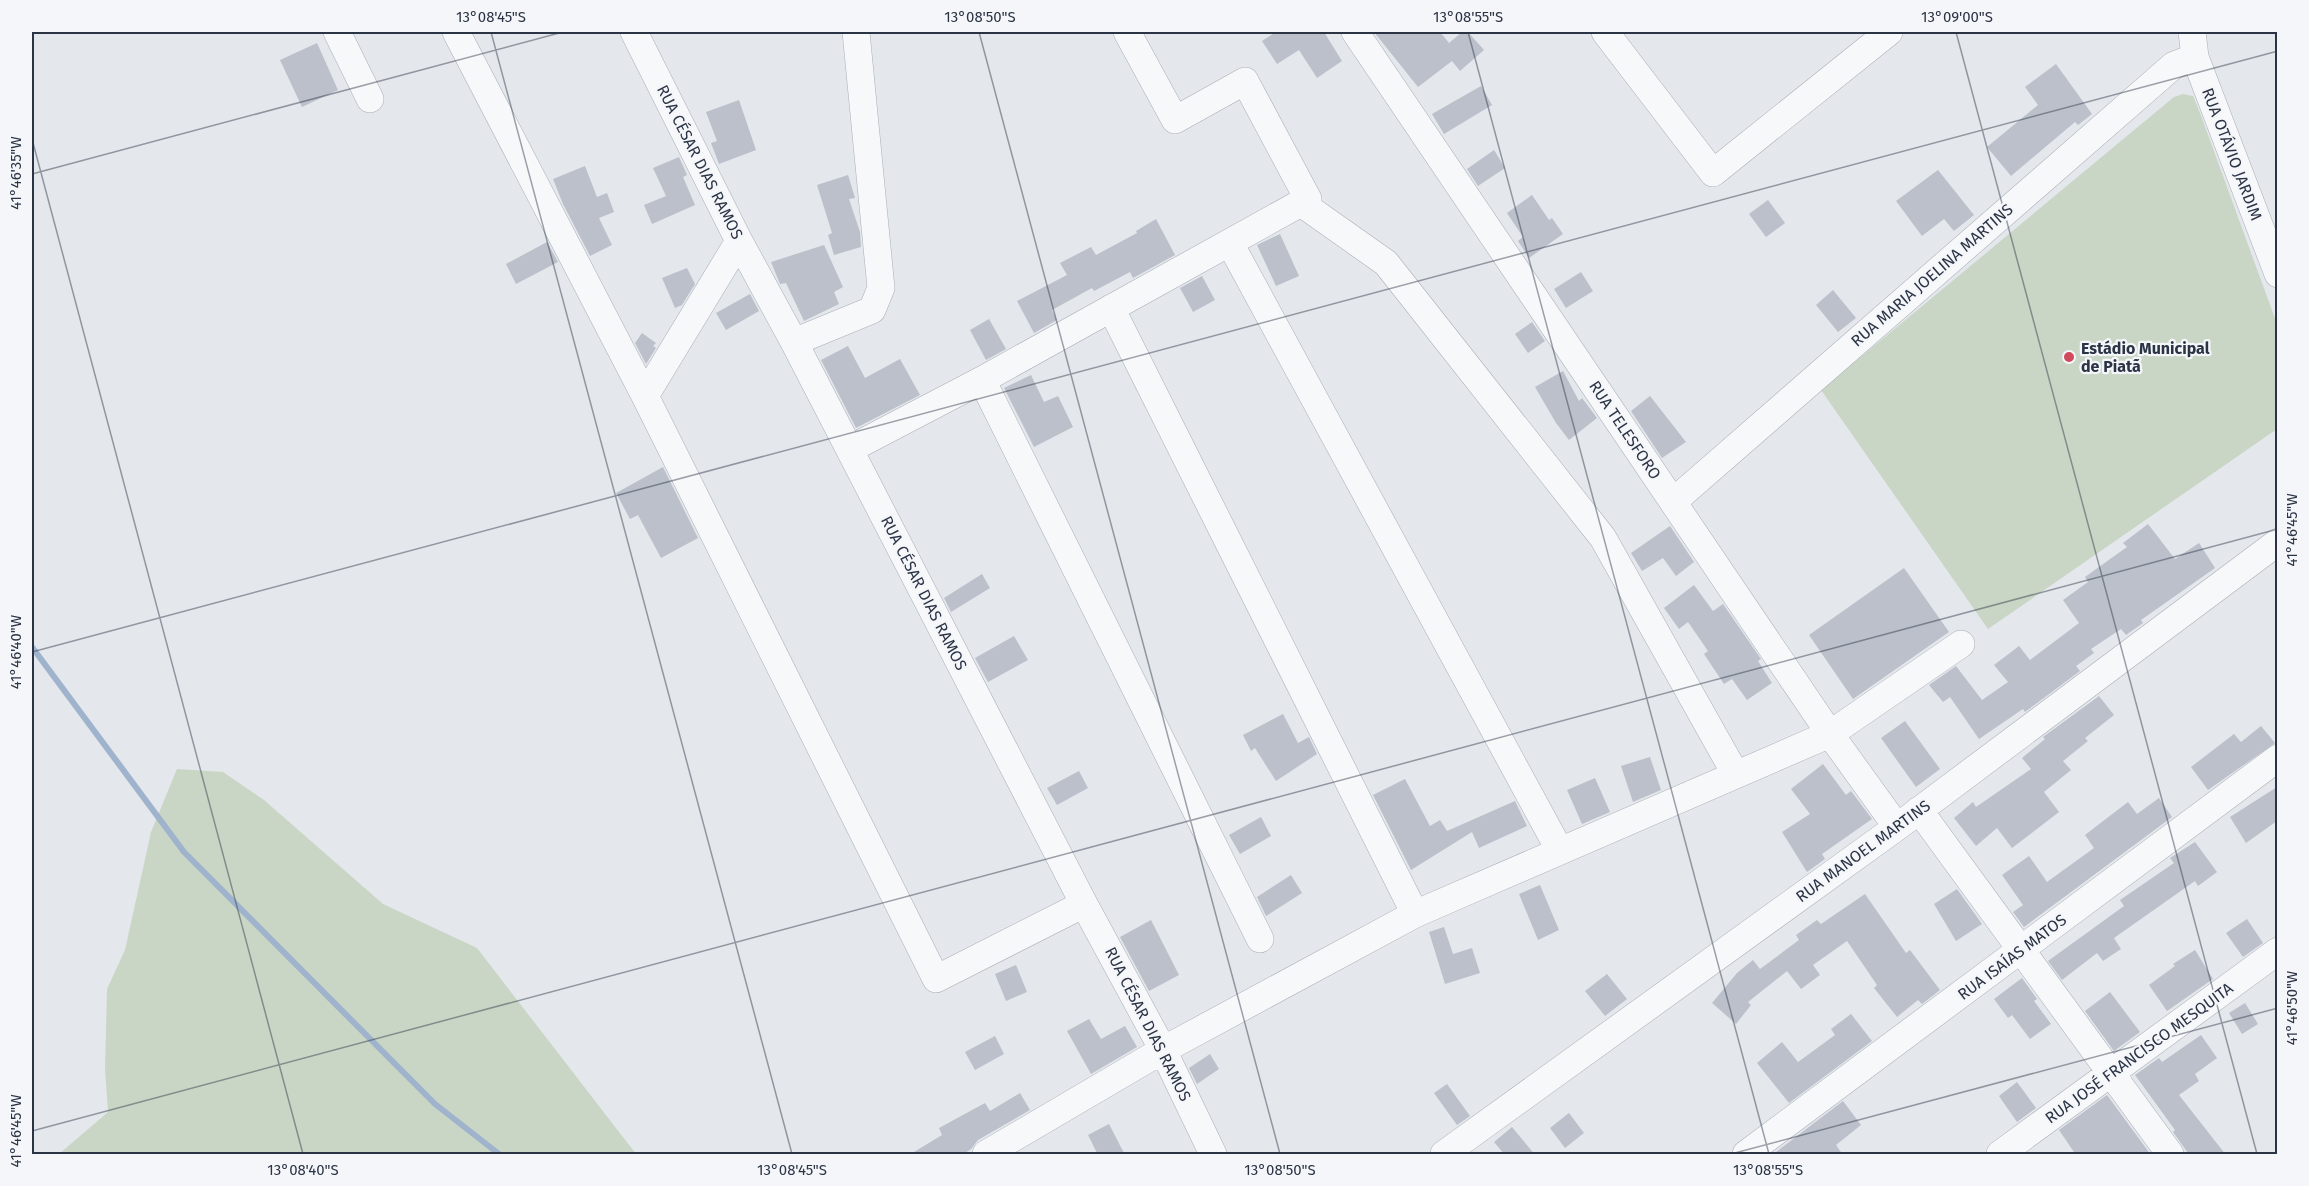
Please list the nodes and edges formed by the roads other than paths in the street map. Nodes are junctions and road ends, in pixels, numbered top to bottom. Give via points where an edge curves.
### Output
1 (337, 32) edge
2 (456, 32) edge
3 (634, 32) edge
4 (856, 32) edge
5 (1127, 32) edge
6 (1354, 32) edge
7 (1605, 32) edge
8 (1889, 32) edge
9 (2194, 44) edge
10 (370, 99) dead end
11 (1301, 203) junction
12 (739, 241) junction
13 (1232, 247) dead end
14 (2277, 274) edge
15 (1111, 308) junction
16 (794, 342) junction
17 (982, 380) junction
18 (645, 396) junction
19 (850, 449) junction
20 (1674, 501) junction
21 (2277, 542) edge
22 (1961, 644) dead end
23 (1830, 734) junction
24 (2277, 758) edge
25 (1736, 775) junction
26 (1919, 810) junction
27 (1897, 827) junction
28 (1560, 851) junction
29 (1084, 904) junction
30 (1415, 914) junction
31 (1260, 939) dead end
32 (2020, 951) junction
33 (2277, 951) edge
34 (1163, 1050) junction
35 (2111, 1074) junction
36 (986, 1155) edge
37 (1213, 1155) edge
38 (1444, 1155) edge
39 (1746, 1155) edge
40 (2000, 1155) edge
41 (2170, 1155) edge

1 - 10 street
2 - 18 street
3 - 12 street, RUA CÉSAR DIAS RAMOS
4 - 16 street via 881,288 872,310
5 - 11 street via 1175,120 1245,81 1308,199
6 - 20 street, RUA TELESFORO
7 - 8 street via 1713,173
9 - 14 street, RUA OTÁVIO JARDIM
9 - 20 street, RUA MARIA JOELINA MARTINS
11 - 15 street
11 - 25 street via 1386,263 1603,538
12 - 16 street, RUA CÉSAR DIAS RAMOS
12 - 18 street
13 - 28 street
15 - 17 street
15 - 30 street
16 - 19 street, RUA CÉSAR DIAS RAMOS
17 - 19 street
17 - 31 street
18 - 29 street via 936,979
19 - 29 street, RUA CÉSAR DIAS RAMOS
20 - 23 street, RUA TELESFORO
21 - 26 street, RUA MANOEL MARTINS
22 - 23 street
23 - 25 street
23 - 27 street, RUA TELESFORO
24 - 32 street, RUA ISAÍAS MATOS
25 - 28 street
26 - 27 street, RUA MANOEL MARTINS
26 - 32 street
27 - 38 street, RUA MANOEL MARTINS
28 - 30 street
29 - 34 street, RUA CÉSAR DIAS RAMOS
30 - 34 street
32 - 35 street
32 - 39 street, RUA ISAÍAS MATOS
33 - 35 street, RUA JOSÉ FRANCISCO MESQUITA
34 - 36 street
34 - 37 street, RUA CÉSAR DIAS RAMOS
35 - 40 street, RUA JOSÉ FRANCISCO MESQUITA
35 - 41 street

